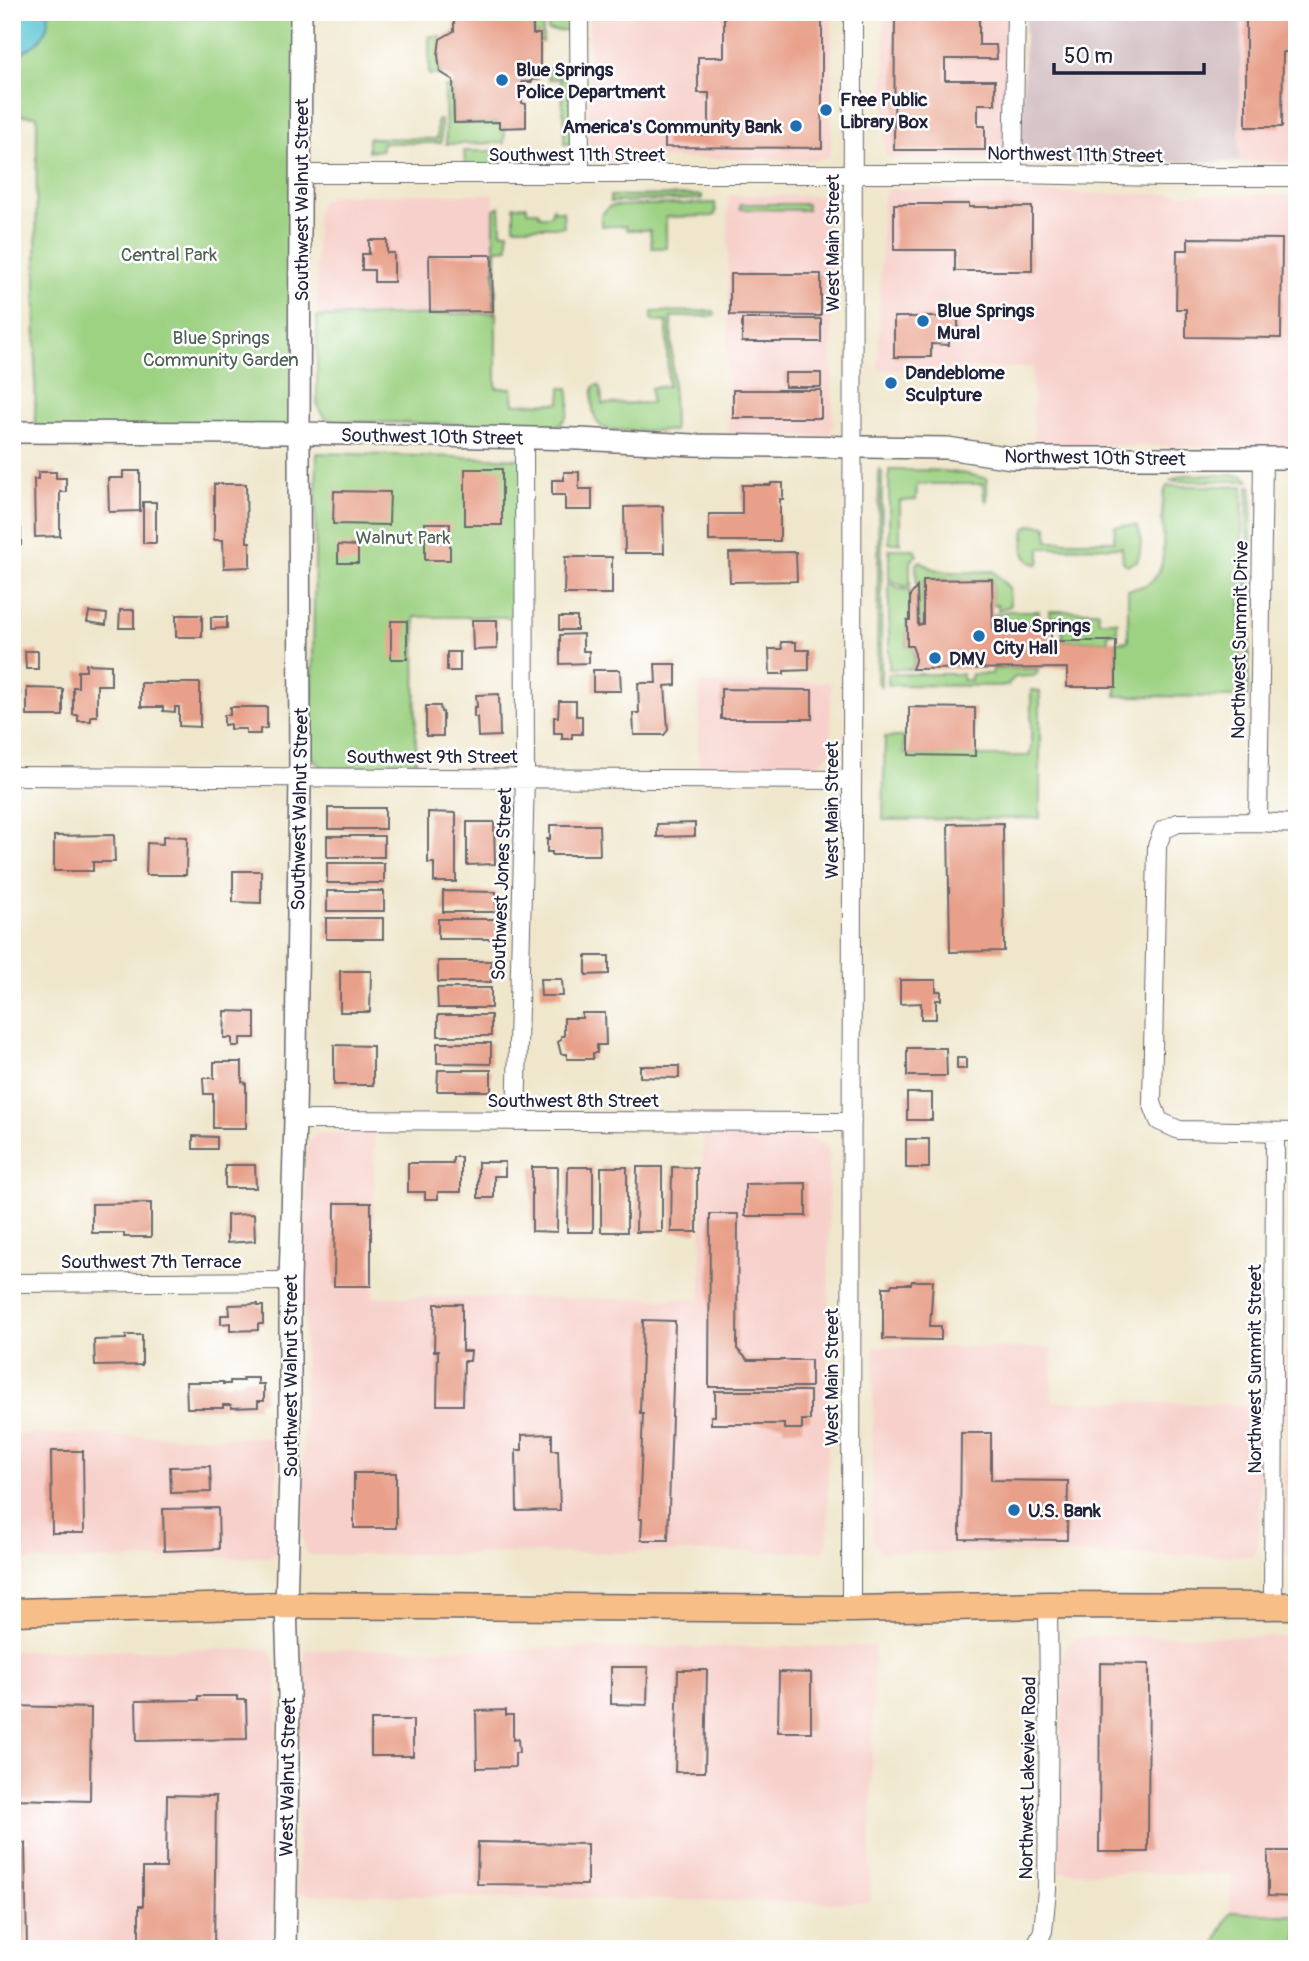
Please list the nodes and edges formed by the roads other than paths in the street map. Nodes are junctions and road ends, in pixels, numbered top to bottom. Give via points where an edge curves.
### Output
1 (301, 12) edge
2 (579, 12) edge
3 (853, 12) edge
4 (1016, 12) edge
5 (302, 174) junction
6 (853, 174) junction
7 (1013, 174) junction
8 (580, 175) junction
9 (1297, 177) edge
10 (12, 432) edge
11 (299, 433) junction
12 (524, 438) junction
13 (852, 447) junction
14 (1263, 458) junction
15 (1297, 458) edge
16 (12, 776) edge
17 (525, 777) junction
18 (300, 778) junction
19 (852, 780) junction
20 (1258, 822) junction
21 (1297, 824) edge
22 (295, 1120) junction
23 (516, 1120) junction
24 (852, 1122) junction
25 (1275, 1132) junction
26 (1297, 1132) edge
27 (290, 1281) junction
28 (12, 1283) edge
29 (286, 1605) junction
30 (1048, 1605) junction
31 (1285, 1607) edge
32 (851, 1609) junction
33 (12, 1612) edge
34 (285, 1949) edge
35 (1034, 1949) edge

1 - 5 street, Southwest Walnut Street
2 - 8 street
3 - 6 street, West Main Street
4 - 7 street
5 - 8 street, Southwest 11th Street
5 - 11 street, Southwest Walnut Street
6 - 7 street, Northwest 11th Street
6 - 8 street, Southwest 11th Street
6 - 13 street, West Main Street
7 - 9 street, Northwest 11th Street
10 - 11 street, Southwest 10th Street
11 - 12 street, Southwest 10th Street
11 - 18 street, Southwest Walnut Street
12 - 13 street, Southwest 10th Street
12 - 17 street, Southwest Jones Street
13 - 14 street, Northwest 10th Street via 947,448 1012,458
13 - 19 street, West Main Street
14 - 15 street, Northwest 10th Street
14 - 20 street, Northwest Summit Drive
16 - 18 street, Southwest 9th Street
17 - 18 street, Southwest 9th Street
17 - 19 street, Southwest 9th Street
17 - 23 street, Southwest Jones Street
18 - 22 street, Southwest Walnut Street
19 - 24 street, West Main Street
20 - 21 street
20 - 25 street via 1178,823 1163,830 1157,846 1152,1103 1159,1121 1179,1130
22 - 23 street, Southwest 8th Street
22 - 27 street, Southwest Walnut Street
23 - 24 street, Southwest 8th Street
24 - 32 street, West Main Street
25 - 26 street
25 - 31 street, Northwest Summit Street
27 - 28 street, Southwest 7th Terrace
27 - 29 street, Southwest Walnut Street
29 - 32 main road
29 - 33 main road
29 - 34 street, West Walnut Street
30 - 31 main road
30 - 32 main road
30 - 35 street, Northwest Lakeview Road via 1047,1890 1043,1931

